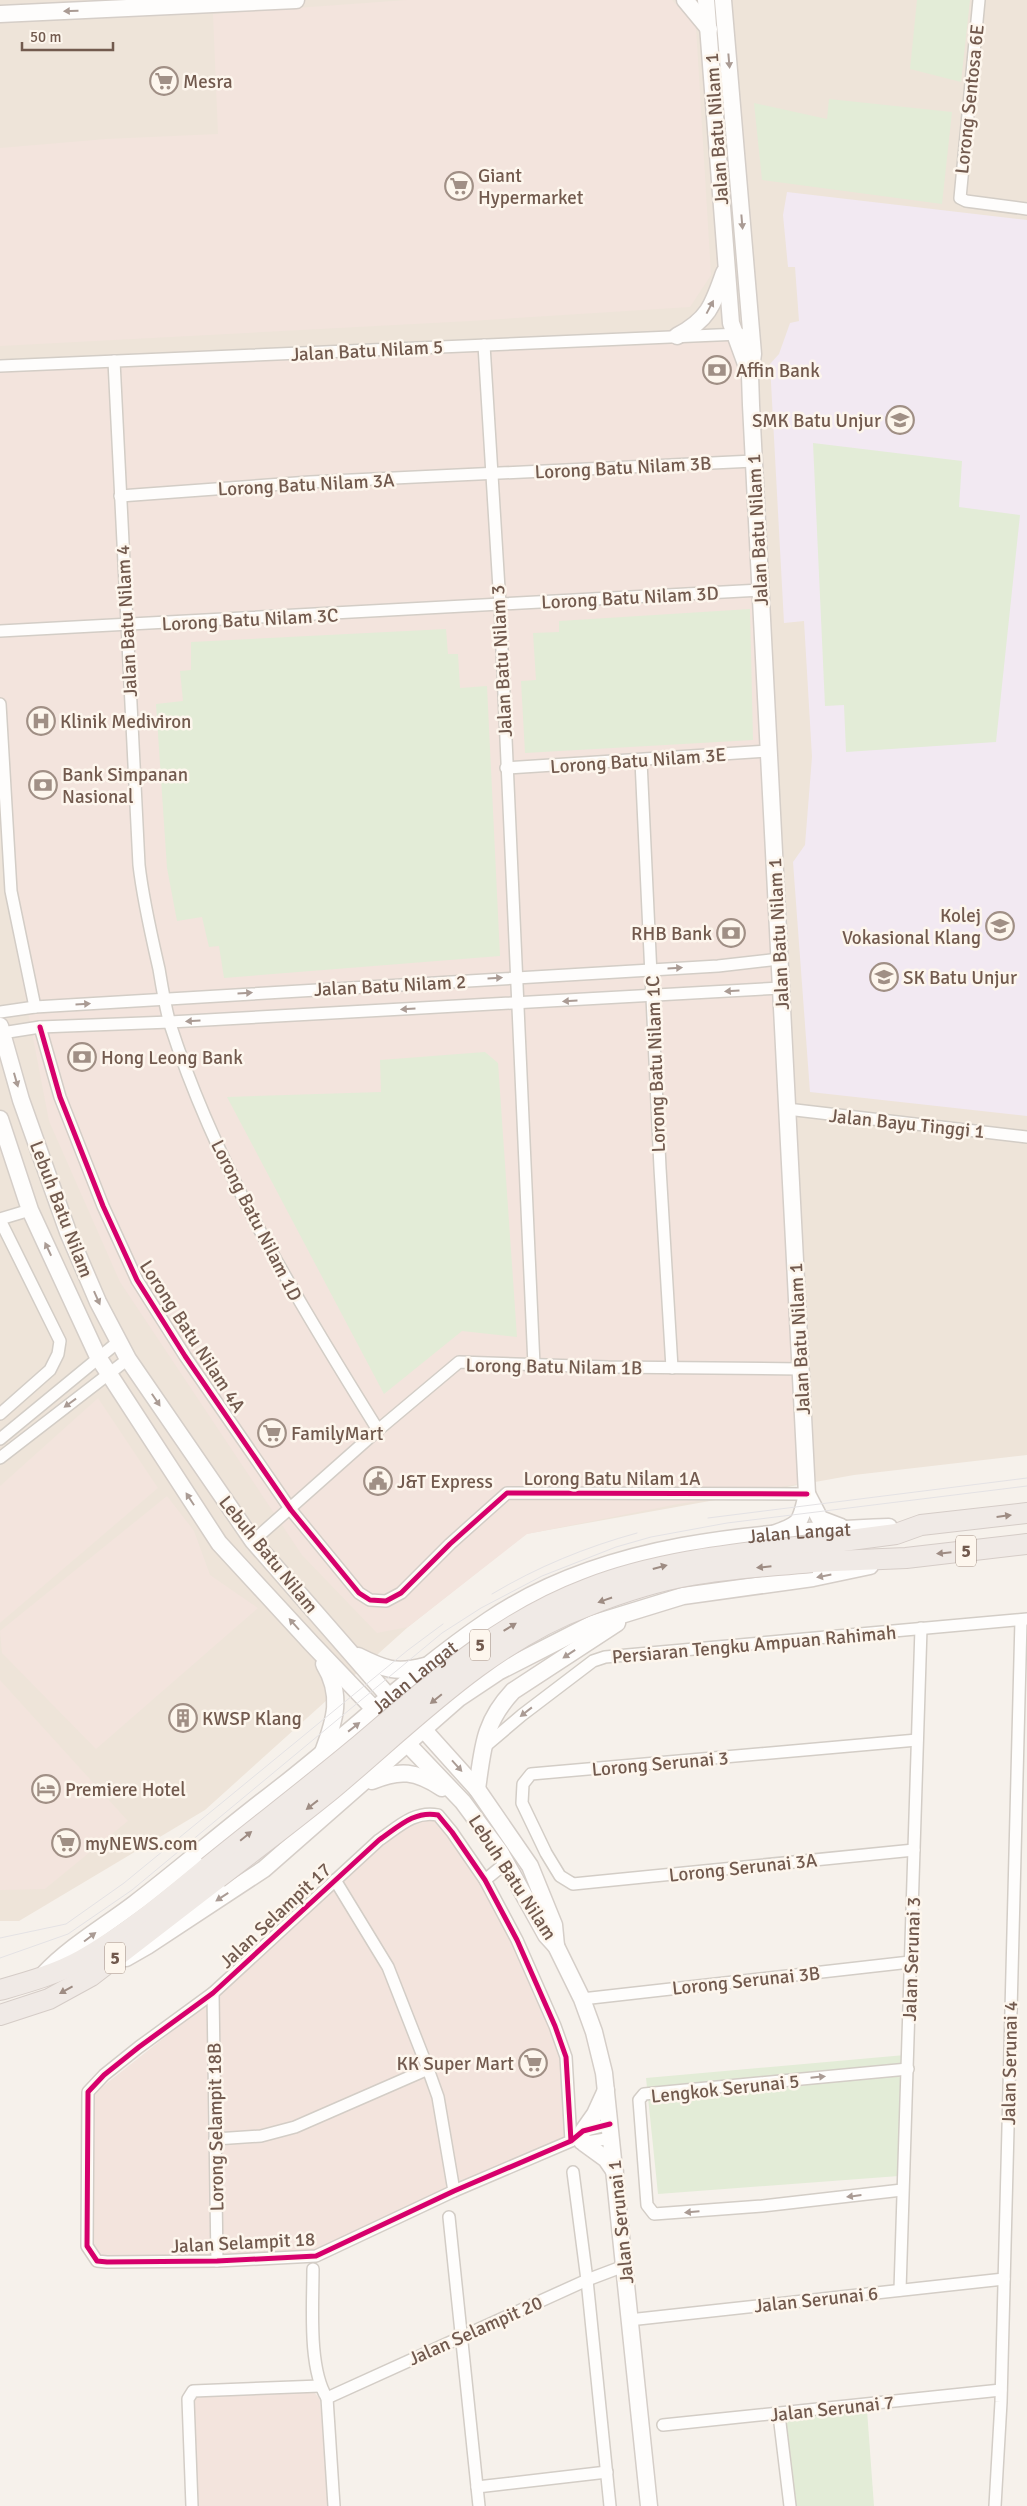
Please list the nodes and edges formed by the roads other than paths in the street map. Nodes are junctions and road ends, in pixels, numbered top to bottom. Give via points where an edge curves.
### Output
1 (296, 0) edge
2 (686, 0) edge
3 (706, 0) edge
4 (979, 0) edge
5 (727, 4) edge
6 (0, 14) edge
7 (709, 29) junction
8 (1027, 209) edge
9 (726, 265) junction
10 (751, 333) junction
11 (733, 334) junction
12 (677, 336) junction
13 (484, 345) junction
14 (114, 361) junction
15 (0, 366) edge
16 (750, 375) junction
17 (754, 460) junction
18 (492, 474) junction
19 (120, 496) junction
20 (760, 590) junction
21 (500, 605) junction
22 (126, 626) junction
23 (0, 631) edge
24 (0, 704) edge
25 (769, 751) junction
26 (641, 760) junction
27 (506, 768) junction
28 (780, 959) junction
29 (652, 969) junction
30 (516, 977) junction
31 (781, 988) junction
32 (654, 995) junction
33 (165, 998) junction
34 (517, 1003) junction
35 (34, 1007) junction
36 (0, 1012) edge
37 (170, 1022) junction
38 (40, 1027) junction
39 (1, 1030) edge
40 (787, 1109) junction
41 (0, 1119) edge
42 (1027, 1137) edge
43 (30, 1210) junction
44 (0, 1220) edge
45 (118, 1342) junction
46 (98, 1357) junction
47 (128, 1359) junction
48 (534, 1365) junction
49 (672, 1368) junction
50 (800, 1369) junction
51 (110, 1374) junction
52 (0, 1414) edge
53 (378, 1430) junction
54 (0, 1439) edge
55 (0, 1458) edge
56 (807, 1494) junction
57 (290, 1510) junction
58 (1027, 1513) edge
59 (921, 1526) junction
60 (849, 1528) junction
61 (774, 1534) junction
62 (253, 1541) junction
63 (1027, 1544) edge
64 (812, 1554) junction
65 (906, 1558) junction
66 (640, 1609) junction
67 (1024, 1619) edge
68 (921, 1628) junction
69 (470, 1634) junction
70 (312, 1644) junction
71 (351, 1653) junction
72 (430, 1665) junction
73 (498, 1672) junction
74 (390, 1698) junction
75 (375, 1711) junction
76 (424, 1730) junction
77 (917, 1740) junction
78 (407, 1743) junction
79 (482, 1749) junction
80 (323, 1752) junction
81 (306, 1768) junction
82 (362, 1785) junction
83 (477, 1789) junction
84 (463, 1802) junction
85 (331, 1812) junction
86 (914, 1850) junction
87 (507, 1862) junction
88 (213, 1872) junction
89 (335, 1880) junction
90 (485, 1880) junction
91 (573, 1884) joint
92 (556, 1946) junction
93 (910, 1962) junction
94 (91, 1976) junction
95 (39, 1979) junction
96 (0, 1990) edge
97 (213, 1993) junction
98 (582, 1999) junction
99 (0, 2016) edge
100 (428, 2069) junction
101 (908, 2069) junction
102 (606, 2089) junction
103 (86, 2106) joint
104 (611, 2131) junction
105 (215, 2139) junction
106 (579, 2139) junction
107 (573, 2172) dead end
108 (615, 2172) junction
109 (454, 2190) junction
110 (902, 2190) junction
111 (450, 2217) dead end
112 (217, 2261) junction
113 (624, 2266) junction
114 (312, 2268) dead end
115 (1004, 2279) junction
116 (587, 2280) junction
117 (900, 2290) junction
118 (629, 2320) junction
119 (461, 2338) junction
120 (320, 2386) junction
121 (1001, 2390) junction
122 (327, 2398) junction
123 (779, 2414) junction
124 (663, 2425) dead end
125 (606, 2472) junction
126 (476, 2487) junction
127 (192, 2506) edge
128 (334, 2506) edge
129 (478, 2506) edge
130 (610, 2506) edge
131 (649, 2506) edge
132 (790, 2506) edge
133 (996, 2506) edge

1 -> 6 main road
2 - 7 main road
3 - 7 main road, Jalan Batu Nilam 1
4 - 8 street, Lorong Sentosa 6E via 960,198
5 -> 10 main road, Jalan Batu Nilam 1
7 - 9 main road, Jalan Batu Nilam 1
9 - 11 main road, Jalan Batu Nilam 1
12 -> 9 main road via 700,322 710,311
10 - 11 street, Jalan Batu Nilam 5
10 - 16 main road, Jalan Batu Nilam 1
11 - 12 street, Jalan Batu Nilam 5
11 - 16 main road, Jalan Batu Nilam 1
12 - 13 street, Jalan Batu Nilam 5
13 - 14 street, Jalan Batu Nilam 5
13 - 18 street, Jalan Batu Nilam 3
14 - 15 street, Jalan Batu Nilam 5
14 - 19 street, Jalan Batu Nilam 4
16 - 17 main road, Jalan Batu Nilam 1
17 - 18 street, Lorong Batu Nilam 3B
17 - 20 main road, Jalan Batu Nilam 1
18 - 19 street, Lorong Batu Nilam 3A via 310,482
18 - 21 street, Jalan Batu Nilam 3
19 - 22 street, Jalan Batu Nilam 4
20 - 21 street, Lorong Batu Nilam 3D
20 - 25 main road, Jalan Batu Nilam 1
21 - 22 street, Lorong Batu Nilam 3C
21 - 27 street, Jalan Batu Nilam 3
22 - 23 street, Lorong Batu Nilam 3C
22 - 33 street, Jalan Batu Nilam 4 via 139,865
24 - 35 street via 11,890
25 - 26 street, Lorong Batu Nilam 3E
25 - 28 main road, Jalan Batu Nilam 1
26 - 27 street, Lorong Batu Nilam 3E
26 - 29 street, Lorong Batu Nilam 1C
27 - 30 street, Jalan Batu Nilam 3
29 -> 28 street, Jalan Batu Nilam 2
28 - 31 main road, Jalan Batu Nilam 1
29 - 30 street, Jalan Batu Nilam 2
29 - 32 street, Lorong Batu Nilam 1C
33 -> 30 street, Jalan Batu Nilam 2
30 - 34 street
31 -> 32 street, Jalan Batu Nilam 2
31 - 40 main road, Jalan Batu Nilam 1
32 -> 34 street, Jalan Batu Nilam 2
32 - 49 street, Lorong Batu Nilam 1C
35 -> 33 street, Jalan Batu Nilam 2
33 - 37 street, Lorong Batu Nilam 1D
34 -> 37 street, Jalan Batu Nilam 2
34 - 48 street
35 - 36 street, Jalan Batu Nilam 2
37 - 38 street, Jalan Batu Nilam 2
37 - 53 street, Lorong Batu Nilam 1D via 198,1101 240,1194 293,1294
38 - 39 street, Jalan Batu Nilam 2
38 - 57 street, Lorong Batu Nilam 4A via 60,1097 102,1206 137,1280
39 -> 45 main road, Lebuh Batu Nilam via 21,1100 68,1232
40 - 42 street, Jalan Bayu Tinggi 1
40 - 50 main road, Jalan Batu Nilam 1
41 - 43 main road, Lebuh Batu Nilam
43 - 44 street
46 -> 43 main road, Lebuh Batu Nilam
44 - 52 street via 60,1341 50,1370
45 - 46 street
45 - 47 main road, Lebuh Batu Nilam
46 - 51 main road, Lebuh Batu Nilam
46 - 54 street
47 - 51 street
47 -> 62 main road, Lebuh Batu Nilam
48 - 49 street, Lorong Batu Nilam 1B
48 - 53 street, Lorong Batu Nilam 1B via 459,1362
49 - 50 street, Lorong Batu Nilam 1B
50 - 56 main road, Jalan Batu Nilam 1
51 -> 55 street
70 -> 51 main road, Lebuh Batu Nilam via 219,1543
53 - 57 street, Lorong Batu Nilam 1B
56 - 57 street, Lorong Batu Nilam 1A via 507,1493 401,1593 386,1601 370,1600 359,1594
56 - 60 main road via 822,1520
56 - 61 main road via 796,1526
57 - 62 street, Lorong Batu Nilam 1B
59 -> 58 highway, Jalan Langat / 5
59 - 60 main road, Jalan Langat / 5
59 - 64 highway, Jalan Langat / 5
60 - 61 main road, Jalan Langat / 5
61 - 69 main road, Jalan Langat / 5 via 741,1536 653,1551 565,1580 491,1619
62 - 71 main road, Lebuh Batu Nilam
63 -> 65 highway, Jalan Langat / 5
64 - 65 highway, Jalan Langat / 5
64 - 88 highway, Jalan Langat / 5, bridge via 691,1575 614,1597 555,1621 489,1658 330,1790
65 -> 66 main road, Jalan Langat / 5 via 813,1578 683,1596
66 - 73 main road, Jalan Langat / 5 via 592,1624
66 -> 79 main road via 513,1692 490,1722
67 - 68 street, Persiaran Tengku Ampuan Rahimah
67 - 115 street, Jalan Serunai 4
68 - 77 street, Jalan Serunai 3
68 -> 79 street, Persiaran Tengku Ampuan Rahimah via 620,1654 593,1661
69 - 72 main road, Jalan Langat / 5
69 - 73 main road via 450,1666 454,1678 468,1684
70 - 75 main road, Lebuh Batu Nilam
70 - 80 main road via 333,1680 335,1691 334,1723
71 - 72 main road via 392,1670 406,1672
71 - 74 main road, Lebuh Batu Nilam
72 - 74 main road, Jalan Langat / 5
73 - 76 main road, Jalan Langat / 5 via 459,1698
74 - 75 main road, Jalan Langat / 5
74 - 76 main road, Lebuh Batu Nilam
75 - 78 main road, Lebuh Batu Nilam
80 -> 75 main road, Jalan Langat / 5
76 - 78 main road, Jalan Langat / 5
76 -> 83 main road, Lebuh Batu Nilam
77 - 86 street, Jalan Serunai 3
77 - 91 street, Lorong Serunai 3 via 531,1774 523,1784 522,1803 560,1876
78 - 82 main road, Jalan Langat / 5
78 - 84 main road, Lebuh Batu Nilam
79 - 83 main road
80 - 81 main road, Jalan Langat / 5
81 - 85 main road via 325,1760 338,1760 348,1769 348,1785
95 -> 81 main road, Jalan Langat / 5
82 - 84 main road via 389,1774 405,1772 432,1781
82 - 85 main road, Jalan Langat / 5
83 - 92 main road, Lebuh Batu Nilam via 530,1866 554,1926
84 - 87 main road, Lebuh Batu Nilam
85 -> 94 main road, Jalan Langat / 5 via 264,1869 146,1946
86 - 91 street, Lorong Serunai 3A
86 - 93 street, Jalan Serunai 3
87 - 90 street
87 - 92 main road, Lebuh Batu Nilam via 546,1935
88 - 94 highway, Jalan Langat / 5
88 - 95 highway, Jalan Langat / 5 via 82,1960
89 - 90 street, Jalan Selampit 17 via 379,1840 409,1819 424,1814 438,1815
89 - 97 street, Jalan Selampit 17
89 - 100 street via 388,1967
90 - 106 street via 517,1940 566,2057
92 - 98 main road, Jalan Serunai 1
93 - 98 street, Lorong Serunai 3B
93 - 101 street, Jalan Serunai 3
94 -> 99 highway, Jalan Langat / 5 via 49,1999
95 - 96 highway, Jalan Langat / 5
97 - 103 street, Jalan Selampit 17 via 104,2075 88,2092
97 - 105 street, Lorong Selampit 18B
98 - 102 main road, Jalan Serunai 1 via 600,2051
100 - 105 street via 295,2127 261,2136
100 - 109 street via 438,2097
101 - 110 street, Jalan Serunai 3
110 -> 101 street, Lengkok Serunai 5 via 654,2214 647,2205 639,2100 644,2094
102 - 104 main road, Jalan Serunai 1
102 - 106 main road
103 - 112 street, Jalan Selampit 18 via 85,2235 87,2246 97,2261
104 - 106 street, Jalan Selampit 18
104 - 108 main road, Jalan Serunai 1
105 - 112 street, Lorong Selampit 18B
106 - 108 main road via 606,2160
106 - 109 street, Jalan Selampit 18
107 - 116 street, Jalan Serunai 1
108 - 113 main road, Jalan Serunai 1
109 - 112 street, Jalan Selampit 18 via 316,2256
110 - 117 street, Jalan Serunai 3
111 - 119 street
113 - 116 street, Jalan Selampit 20
113 - 118 main road, Jalan Serunai 1
114 - 120 street via 316,2364
115 - 117 street, Jalan Serunai 6
115 - 121 street, Jalan Serunai 4
116 - 119 street, Jalan Selampit 20
116 - 125 street, Jalan Serunai 1
117 - 118 street, Jalan Serunai 6
118 - 131 main road, Jalan Serunai 1
119 - 122 street, Jalan Selampit 20
119 - 126 street
120 - 122 street
120 - 127 street via 193,2391 188,2399
121 - 123 street, Jalan Serunai 7
121 - 133 street, Jalan Serunai 4
122 - 128 street
123 - 124 street, Jalan Serunai 7
123 - 132 street
125 - 126 street
125 - 130 street, Jalan Serunai 1
126 - 129 street

